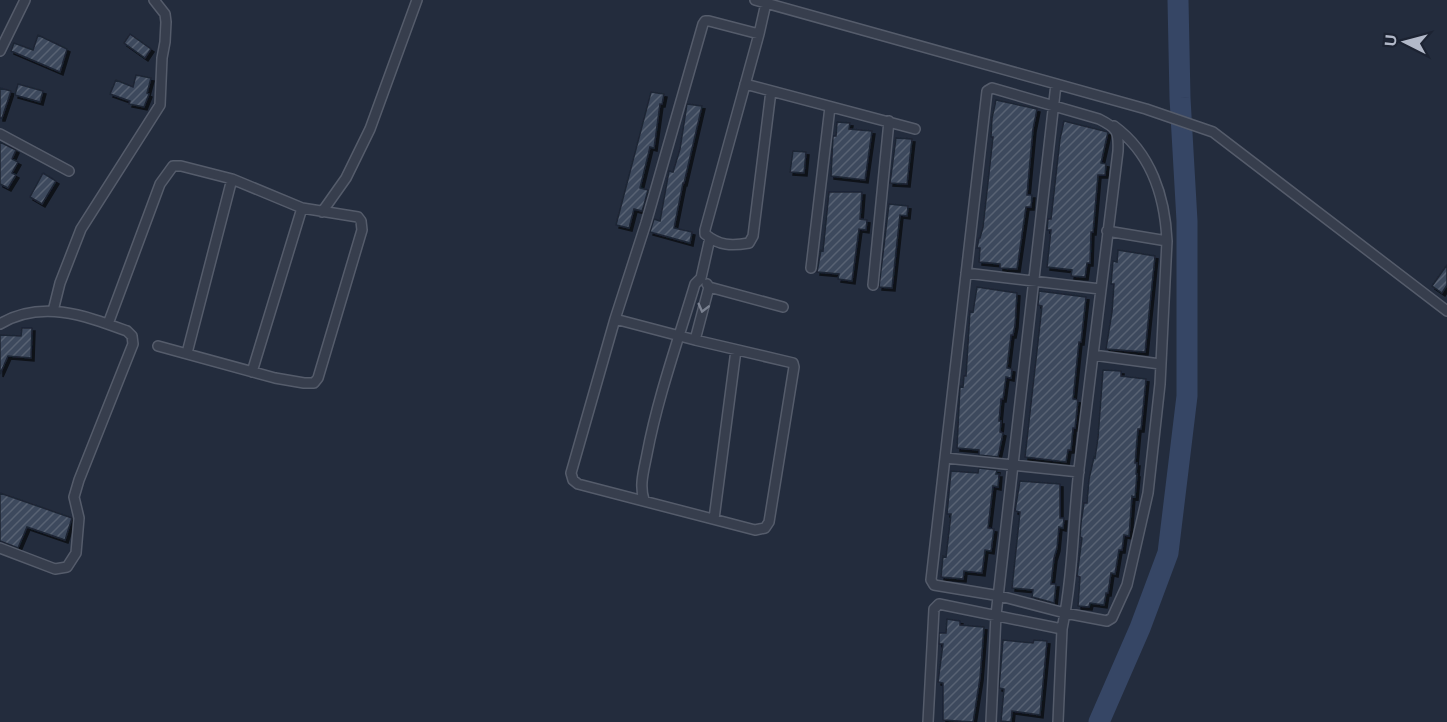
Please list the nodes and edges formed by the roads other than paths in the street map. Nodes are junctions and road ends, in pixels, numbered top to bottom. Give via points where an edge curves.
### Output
1 (25, 0) edge
2 (154, 0) edge
3 (417, 0) edge
4 (755, 0) edge
5 (765, 3) junction
6 (759, 34) junction
7 (0, 51) edge
8 (745, 84) junction
9 (1056, 84) junction
10 (771, 91) junction
11 (830, 106) junction
12 (1053, 106) junction
13 (889, 121) junction
14 (1114, 126) junction
15 (915, 129) dead end
16 (0, 134) edge
17 (69, 171) dead end
18 (232, 179) junction
19 (302, 208) junction
20 (322, 212) junction
21 (1107, 231) junction
22 (710, 238) junction
23 (1167, 241) junction
24 (811, 268) dead end
25 (966, 273) junction
26 (701, 278) junction
27 (1033, 281) junction
28 (873, 285) dead end
29 (709, 287) junction
30 (1100, 289) junction
31 (783, 307) dead end
32 (53, 311) junction
33 (1447, 311) edge
34 (615, 319) junction
35 (0, 324) edge
36 (108, 324) junction
37 (678, 336) junction
38 (695, 340) junction
39 (158, 346) dead end
40 (736, 350) junction
41 (187, 353) junction
42 (1093, 356) junction
43 (1160, 364) junction
44 (252, 372) junction
45 (946, 458) junction
46 (1013, 464) junction
47 (1079, 472) junction
48 (644, 500) junction
49 (714, 519) junction
50 (0, 548) edge
51 (999, 596) junction
52 (1065, 614) junction
53 (996, 615) junction
54 (1062, 628) junction
55 (928, 722) edge
56 (991, 722) edge
57 (1058, 722) edge

1 - 7 street
2 - 32 street via 166,22 160,105 81,229
3 - 20 street via 370,129 346,178
4 - 5 street
5 - 6 street
5 - 9 street
6 - 8 street
6 - 34 street via 709,21 703,24
8 - 10 street
8 - 22 street via 706,223 705,234
9 - 12 street
9 - 33 street via 1146,109 1221,136
10 - 11 street
10 - 22 street via 752,241 732,246
11 - 13 street
11 - 24 street
12 - 14 street
12 - 25 street via 992,88 987,91
12 - 27 street
13 - 15 street
13 - 28 street
14 - 21 street via 1118,142
14 - 23 street via 1131,140 1149,167 1166,215
16 - 17 street
18 - 19 street
18 - 36 street via 181,166 168,171
18 - 41 street
19 - 20 street
19 - 44 street
20 - 44 street via 358,217 362,230 318,378 314,383 304,383
21 - 23 street
21 - 30 street
22 - 26 street
23 - 43 street
25 - 27 street
25 - 45 street
26 - 29 street
26 - 37 street via 695,284
27 - 30 street
27 - 46 street
29 - 31 street
29 -> 38 street
30 - 42 street
32 - 35 street via 10,318
32 - 36 street
34 - 37 street
34 - 48 street via 571,472 578,484
36 - 50 street via 127,331 133,344 74,497 79,518 76,553 67,567 55,569
37 - 38 street
37 - 48 street via 651,434 642,487
38 - 40 street
39 - 41 street
40 - 49 street
40 - 49 street via 790,362 794,367 769,522 765,528 755,530
41 - 44 street
42 - 43 street
42 - 47 street
43 - 52 street via 1148,493 1127,585 1110,621
45 - 46 street
45 - 51 street via 932,583
46 - 47 street
46 - 51 street
47 - 52 street
48 - 49 street
51 - 52 street
51 - 53 street
52 - 54 street
53 - 54 street
53 - 55 street via 939,604 934,609
53 - 56 street
54 - 57 street

